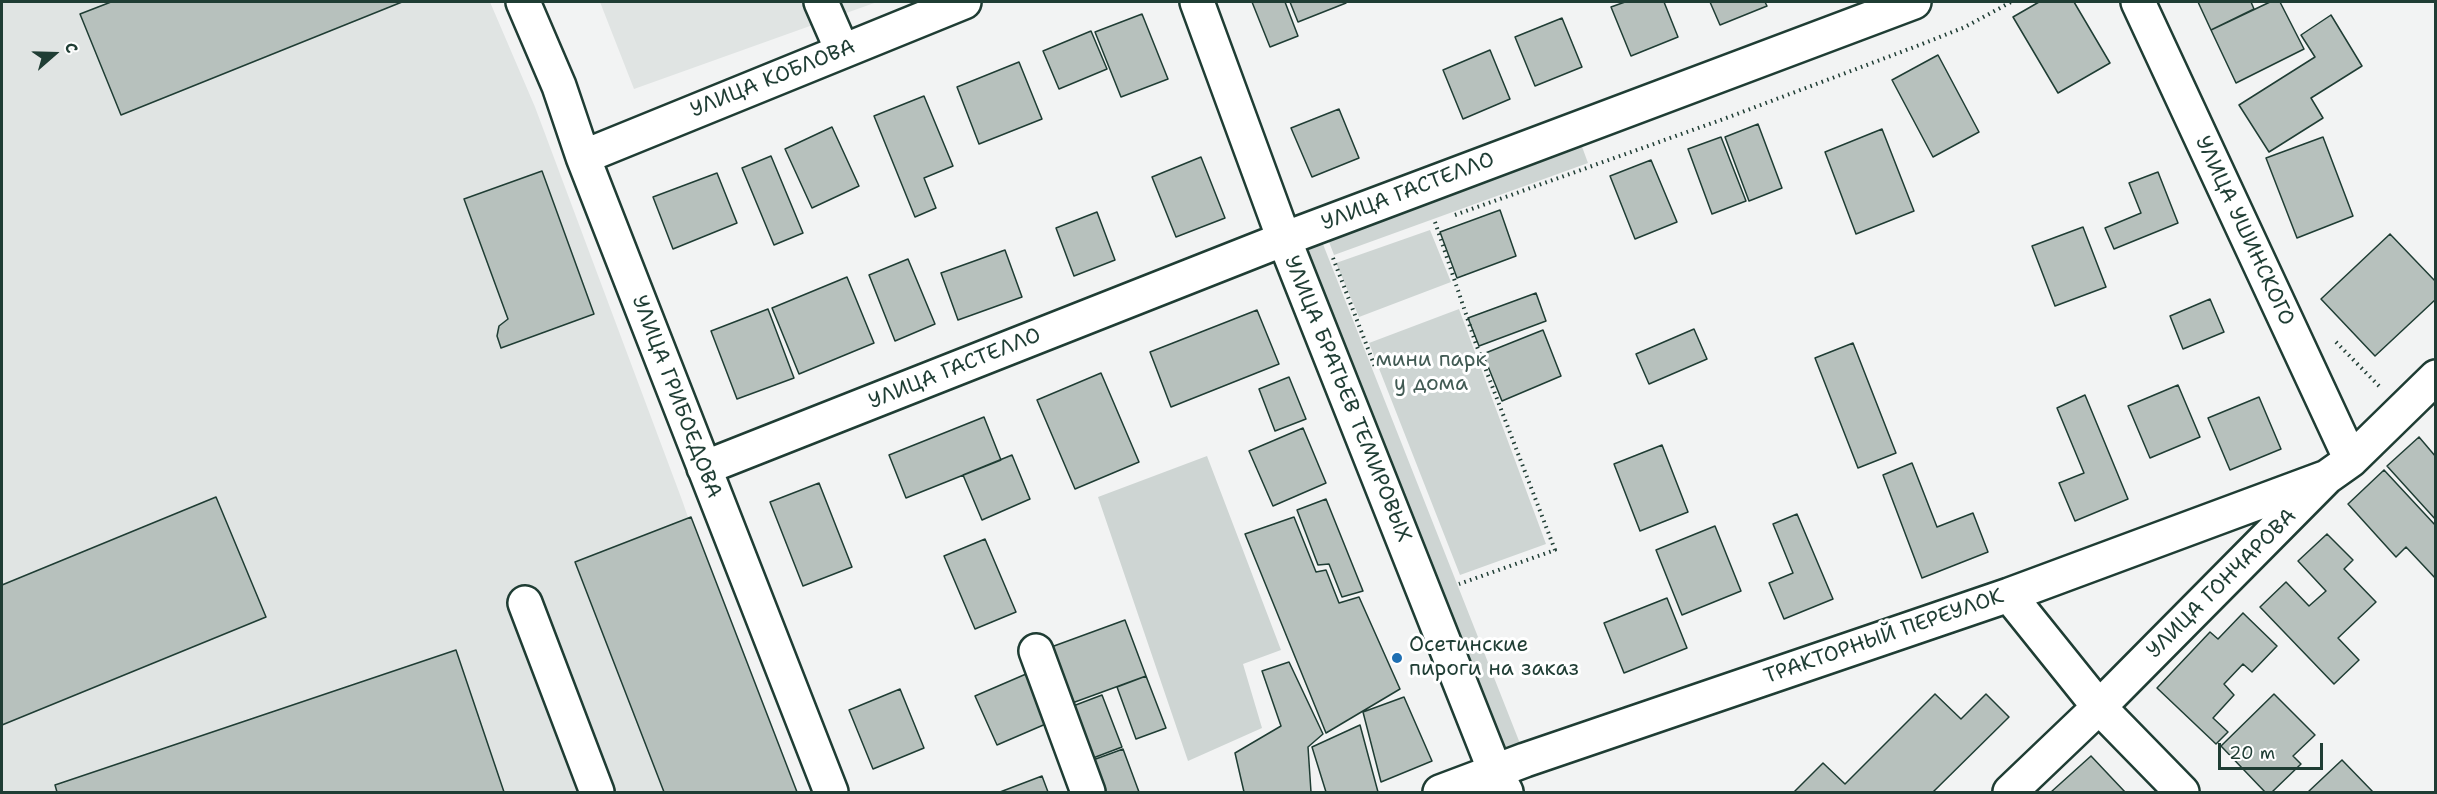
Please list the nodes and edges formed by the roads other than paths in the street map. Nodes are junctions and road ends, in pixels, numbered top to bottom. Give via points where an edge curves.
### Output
1 (523, 2) edge
2 (822, 2) edge
3 (964, 2) edge
4 (1197, 2) edge
5 (1914, 2) edge
6 (2138, 2) edge
7 (842, 50) junction
8 (583, 157) junction
9 (1284, 239) junction
10 (2436, 377) edge
11 (704, 468) junction
12 (2339, 469) junction
13 (2009, 595) junction
14 (525, 603) dead end
15 (1036, 651) dead end
16 (2099, 708) junction
17 (1501, 782) edge
18 (597, 792) edge
19 (831, 792) edge
20 (1088, 792) edge
21 (1440, 792) edge
22 (2010, 792) edge
23 (2182, 792) edge

1 - 8 street, УЛИЦА ГРИБОЕДОВА
2 - 7 street
3 - 7 street, УЛИЦА КОБЛОВА
4 - 9 street, УЛИЦА БРАТЬЕВ ТЕМИРОВЫХ
5 - 9 street, УЛИЦА ГАСТЕЛЛО
6 - 12 street, УЛИЦА УШИНСКОГО
7 - 8 street, УЛИЦА КОБЛОВА
8 - 11 street, УЛИЦА ГРИБОЕДОВА
9 - 11 street, УЛИЦА ГАСТЕЛЛО
9 - 17 street, УЛИЦА БРАТЬЕВ ТЕМИРОВЫХ
10 - 12 street, УЛИЦА ГОНЧАРОВА
11 - 19 street, УЛИЦА ГРИБОЕДОВА
12 - 13 street, ТРАКТОРНЫЙ ПЕРЕУЛОК
12 - 16 street, УЛИЦА ГОНЧАРОВА
13 - 16 street
13 - 17 street, ТРАКТОРНЫЙ ПЕРЕУЛОК
14 - 18 street
15 - 20 street
16 - 22 street, УЛИЦА ГОНЧАРОВА
16 - 23 street
17 - 21 street, ТРАКТОРНЫЙ ПЕРЕУЛОК

